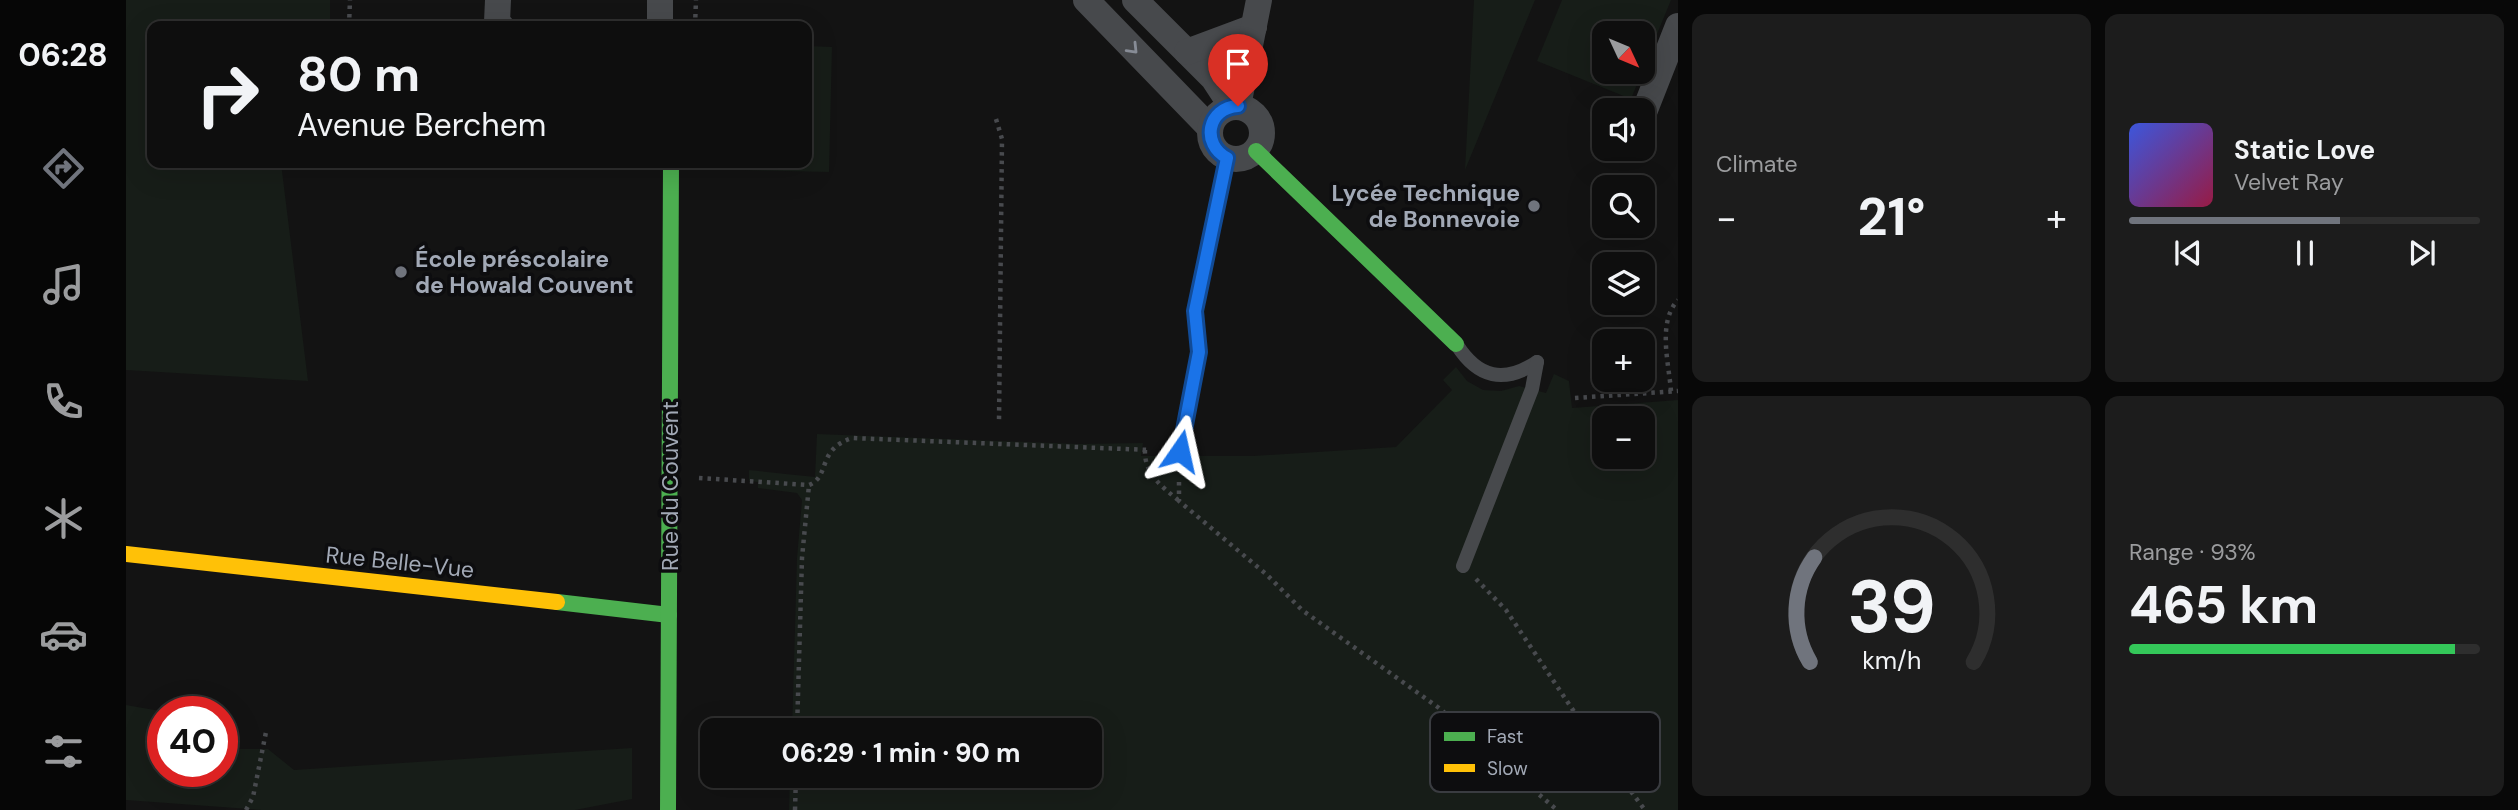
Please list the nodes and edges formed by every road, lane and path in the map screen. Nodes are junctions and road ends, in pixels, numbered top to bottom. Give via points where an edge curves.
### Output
1 (350, 0) edge
2 (498, 0) edge
3 (660, 0) edge
4 (696, 0) edge
5 (1086, 0) edge
6 (1135, 0) edge
7 (1259, 0) edge
8 (349, 21) edge
9 (497, 21) edge
10 (660, 21) edge
11 (695, 21) edge
12 (1678, 26) edge
13 (1254, 27) junction
14 (1187, 52) junction
15 (1650, 98) edge
16 (1235, 106) junction
17 (996, 120) dead end
18 (1210, 128) junction
19 (1256, 150) junction
20 (1227, 158) junction
21 (671, 168) edge
22 (1678, 300) edge
23 (1456, 344) joint
24 (1671, 391) junction
25 (1678, 391) edge
26 (1575, 398) dead end
27 (999, 422) dead end
28 (1145, 450) junction
29 (1180, 451) junction
30 (670, 476) junction
31 (809, 485) junction
32 (1179, 501) junction
33 (126, 554) edge
34 (1463, 566) joint
35 (669, 615) junction
36 (1444, 712) edge
37 (1574, 712) edge
38 (797, 718) edge
39 (266, 732) dead end
40 (796, 788) edge
41 (1536, 792) edge
42 (1631, 792) edge
43 (246, 810) edge
44 (668, 810) edge
45 (795, 810) edge
46 (1557, 810) edge
47 (1645, 810) edge

1 - 8 path
2 - 9 street
3 - 10 street
4 - 11 path
5 -> 18 street
6 - 14 street
7 - 13 street
12 - 15 street
13 - 14 street
13 - 16 street
14 - 16 street
16 - 18 street via 1218,114
16 - 19 street via 1259,119 1262,135
17 - 27 path via 1002,139
18 - 20 street via 1212,143
19 - 20 street via 1243,158
19 - 23 street
20 - 29 street via 1195,311 1199,352
21 - 30 street, Rue du Couvent
22 - 24 path via 1668,316 1666,336
23 - 34 lane via 1467,361 1483,372 1521,373 1537,362 1532,389
24 - 25 path
24 - 26 path
28 - 29 path
28 - 31 path via 852,438 830,452 821,476
28 - 32 path via 1148,470
29 - 32 path
30 - 31 path
30 - 35 street, Rue du Couvent
31 - 38 path
32 - 36 path via 1301,610
33 - 35 street, Rue Belle-Vue
34 - 37 path via 1506,610
35 - 44 street, Rue du Couvent
39 - 43 path via 253,797
40 - 45 path
41 - 46 path
42 - 47 path

